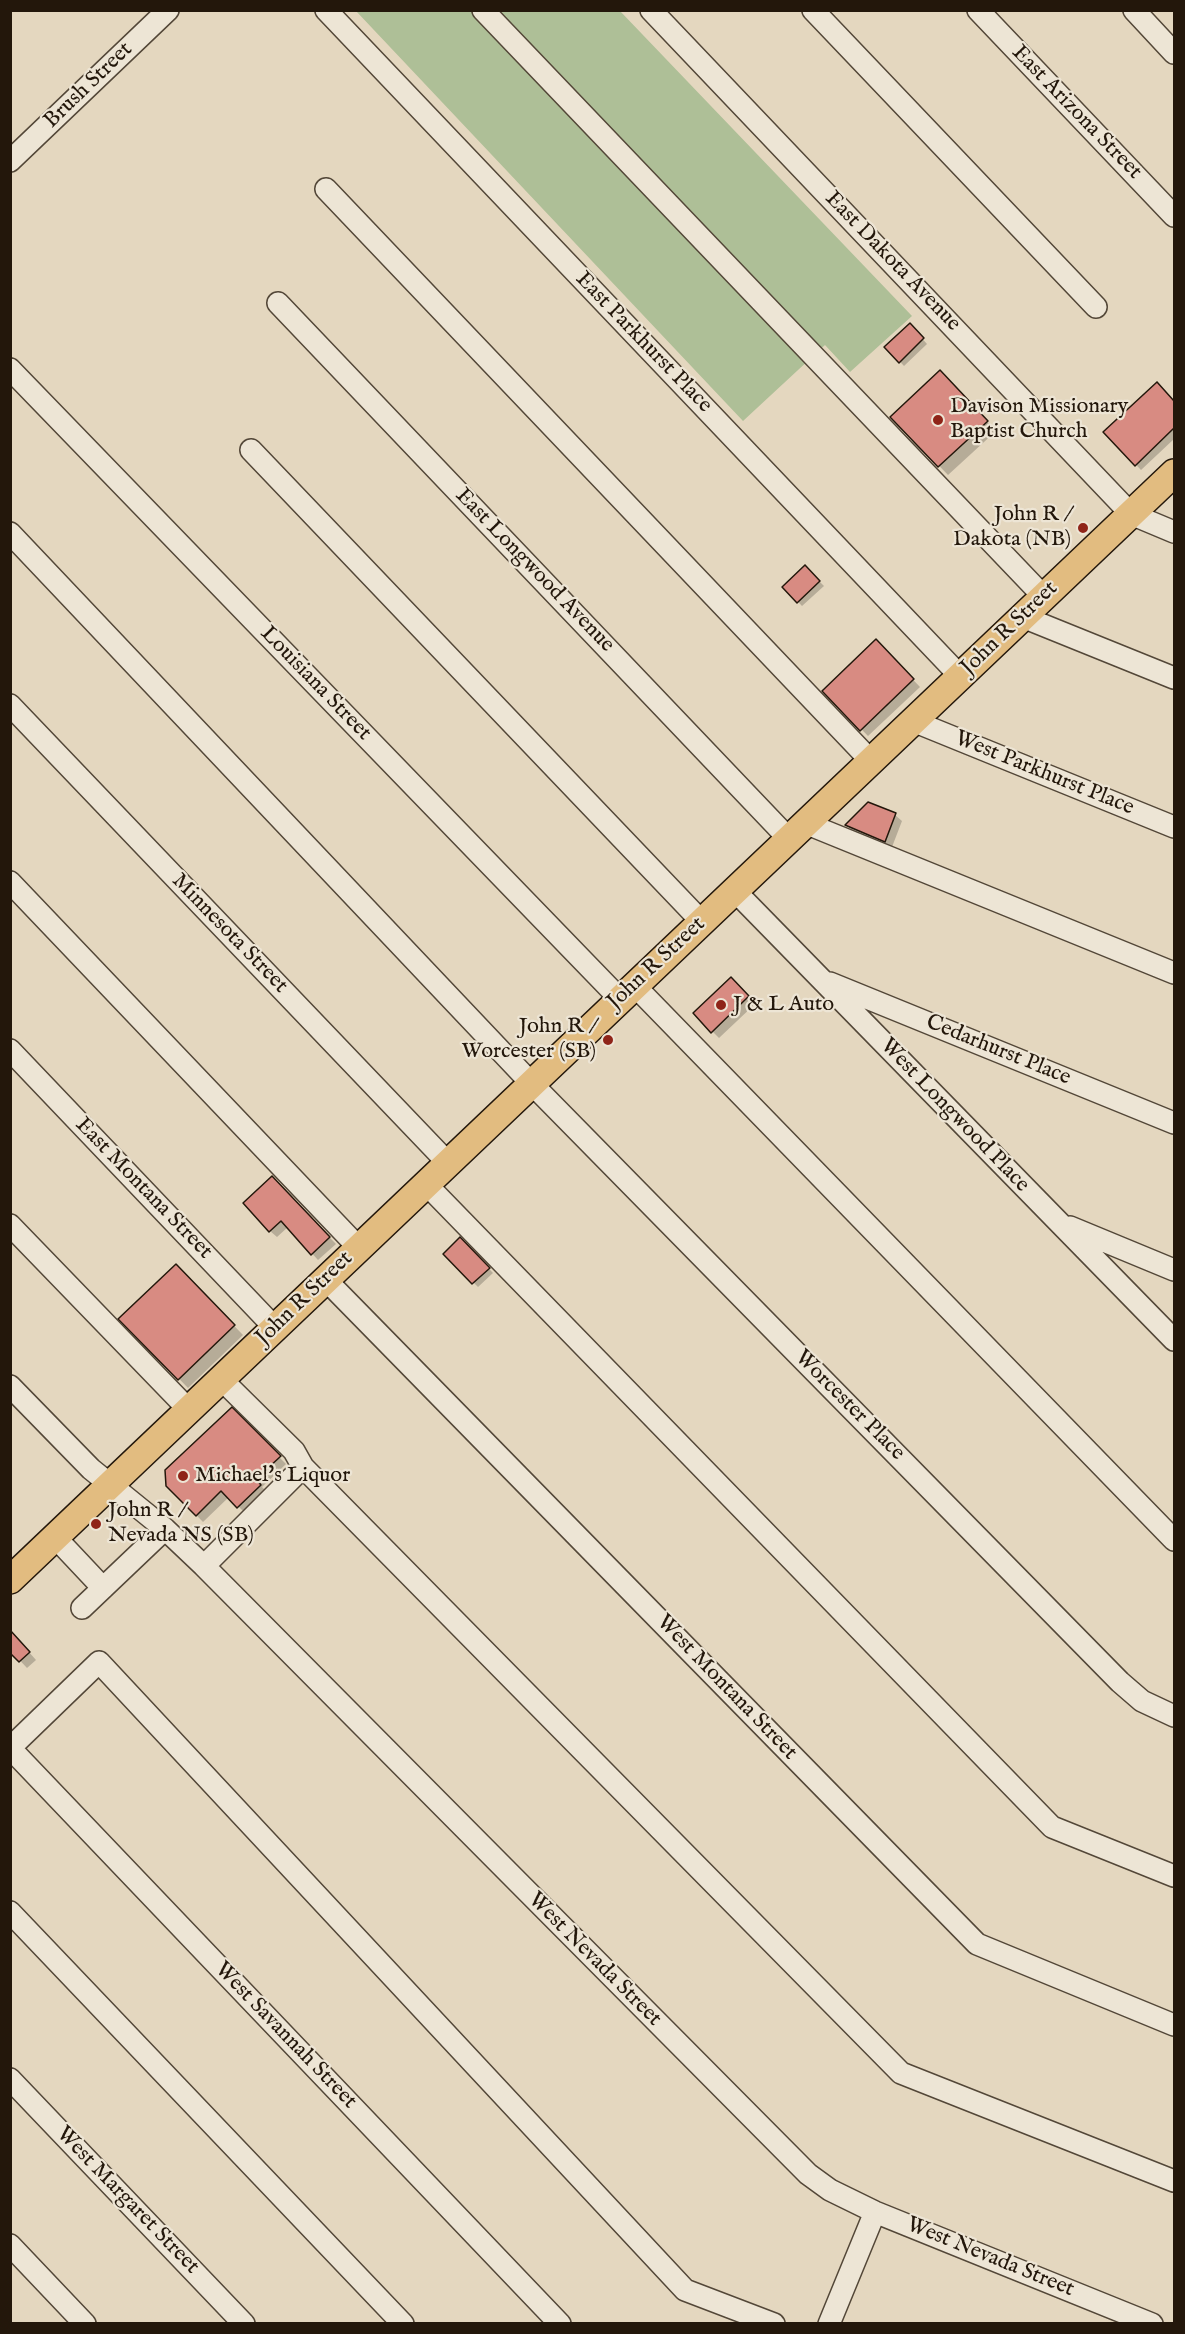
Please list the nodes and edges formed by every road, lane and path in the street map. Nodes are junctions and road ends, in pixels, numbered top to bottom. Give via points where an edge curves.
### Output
1 (168, 10) edge
2 (483, 10) edge
3 (651, 10) edge
4 (813, 10) edge
5 (978, 10) edge
6 (1134, 10) edge
7 (330, 12) edge
8 (1174, 53) edge
9 (10, 161) edge
10 (326, 189) dead end
11 (1174, 216) edge
12 (278, 303) dead end
13 (1096, 307) dead end
14 (10, 369) edge
15 (251, 450) dead end
16 (1174, 473) edge
17 (1131, 514) junction
18 (1174, 532) edge
19 (10, 533) edge
20 (1044, 597) junction
21 (1023, 616) junction
22 (960, 676) junction
23 (1174, 678) edge
24 (10, 705) edge
25 (913, 721) junction
26 (872, 761) junction
27 (1174, 826) edge
28 (797, 831) junction
29 (10, 882) edge
30 (735, 891) junction
31 (702, 922) junction
32 (1174, 973) edge
33 (821, 979) junction
34 (627, 992) junction
35 (10, 1050) edge
36 (532, 1084) junction
37 (1174, 1123) edge
38 (448, 1163) junction
39 (426, 1184) junction
40 (1060, 1223) junction
41 (10, 1225) edge
42 (359, 1248) junction
43 (1174, 1270) edge
44 (326, 1280) junction
45 (275, 1328) junction
46 (1174, 1340) edge
47 (221, 1379) junction
48 (15, 1399) edge
49 (189, 1410) junction
50 (303, 1467) junction
51 (110, 1485) junction
52 (165, 1528) junction
53 (55, 1537) junction
54 (1174, 1540) edge
55 (204, 1566) junction
56 (10, 1580) edge
57 (104, 1588) junction
58 (82, 1608) dead end
59 (1174, 1716) edge
60 (11, 1748) edge
61 (1174, 1876) edge
62 (10, 1912) edge
63 (1174, 2025) edge
64 (10, 2079) edge
65 (1174, 2181) edge
66 (875, 2211) junction
67 (10, 2245) edge
68 (85, 2324) edge
69 (244, 2324) edge
70 (403, 2324) edge
71 (560, 2324) edge
72 (774, 2324) edge
73 (829, 2324) edge
74 (1152, 2324) edge

1 - 9 street, Brush Street
2 - 20 street
3 - 17 street, East Dakota Avenue
4 - 13 street
5 - 11 street, East Arizona Street
6 - 8 street
7 - 22 street, East Parkhurst Place
10 - 26 street
12 - 28 street, East Longwood Avenue
14 - 34 street, Louisiana Street
15 - 31 street
16 - 17 main road, John R Street
17 - 18 street
17 - 20 main road, John R Street
19 - 36 street, Worcester Place
20 - 21 main road, John R Street
21 - 22 main road, John R Street
21 - 23 street
22 - 25 main road, John R Street
24 - 38 street, Minnesota Street
25 - 26 main road, John R Street
25 - 27 street, West Parkhurst Place
26 - 28 main road, John R Street
28 - 30 main road, John R Street
28 - 32 street
29 - 42 street
30 - 31 main road, John R Street
30 - 33 street, West Longwood Place
31 - 34 main road, John R Street
33 - 37 street, Cedarhurst Place
33 - 40 street, West Longwood Place
34 - 36 main road, John R Street
34 - 54 street, Louisiana Street
35 - 45 street, East Montana Street
36 - 38 main road, John R Street
36 - 59 street, Worcester Place via 1120,1682 1142,1701
38 - 39 main road, John R Street
39 - 42 main road, John R Street
39 - 61 street via 1052,1827
40 - 43 street
40 - 46 street, West Longwood Place
41 - 49 street
42 - 44 main road, John R Street
44 - 45 main road, John R Street
44 - 63 street, West Montana Street via 977,1944
45 - 47 main road, John R Street
47 - 49 main road, John R Street
47 - 50 street via 294,1451
48 - 51 street, West Nevada Street
49 - 51 main road, John R Street
50 - 55 street
50 - 65 street via 901,2073
51 - 52 street, West Nevada Street
51 - 53 main road, John R Street
52 - 55 street, West Nevada Street
52 - 57 street
53 - 56 main road, John R Street
53 - 57 street
55 - 66 street, West Nevada Street via 783,2151 830,2190
57 - 58 street
60 - 71 street, West Savannah Street
60 - 72 street via 99,1662 685,2290
62 - 70 street
64 - 69 street, West Margaret Street
66 - 73 street
66 - 74 street, West Nevada Street
67 - 68 street

